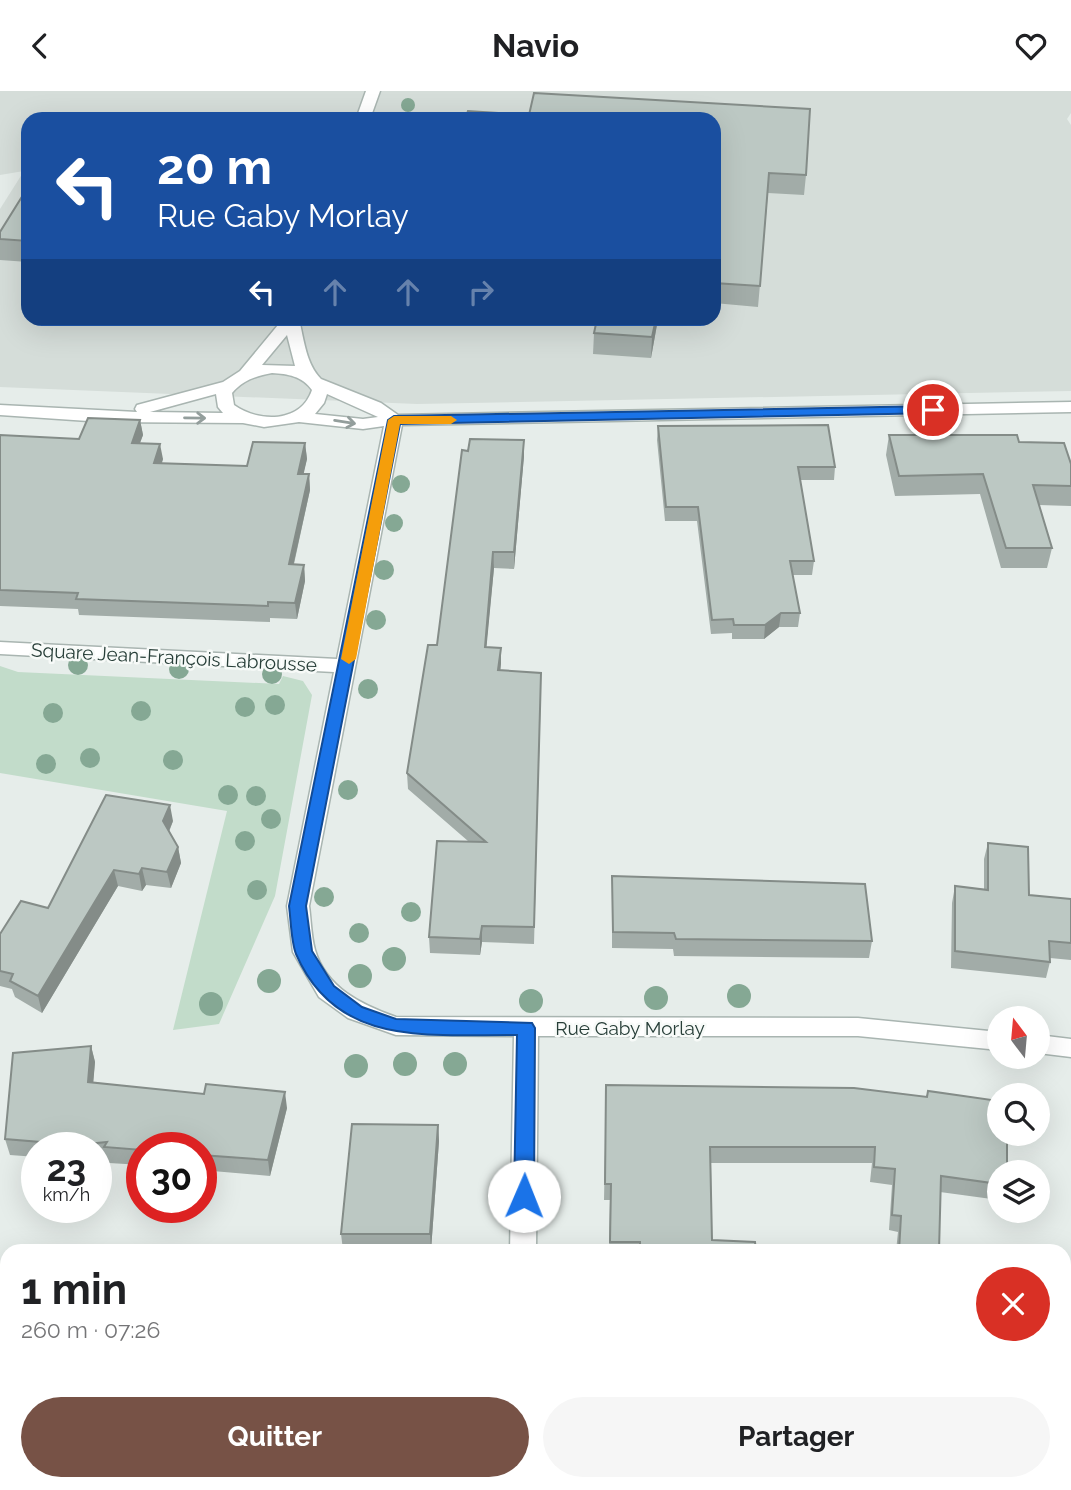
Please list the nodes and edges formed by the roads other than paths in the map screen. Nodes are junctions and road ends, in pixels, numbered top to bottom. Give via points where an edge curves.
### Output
1 (373, 91) edge
2 (366, 112) edge
3 (285, 326) edge
4 (293, 326) edge
5 (246, 374) junction
6 (312, 379) junction
7 (228, 386) junction
8 (1071, 407) edge
9 (0, 410) edge
10 (103, 417) junction
11 (296, 417) junction
12 (241, 418) junction
13 (394, 420) junction
14 (0, 648) edge
15 (347, 666) junction
16 (526, 1028) junction
17 (987, 1040) edge
18 (1050, 1045) edge
19 (1071, 1048) edge
20 (523, 1244) edge

1 - 2 street
3 - 5 street
4 - 6 street via 301,361
5 - 6 street via 286,369
5 - 7 street
6 - 11 street via 319,398
6 - 13 street
7 - 10 street
7 - 12 street via 223,400
8 - 13 street
9 - 10 street
10 -> 12 street
11 - 12 street via 268,422
11 -> 13 street via 363,424
13 - 15 street, Rue Gaby Morlay
14 - 15 street, Square Jean-François Labrousse
15 - 16 street, Rue Gaby Morlay via 298,906 304,952 327,991 356,1012 396,1026
16 - 17 street, Rue Gaby Morlay via 858,1027
16 - 20 street
18 - 19 street

